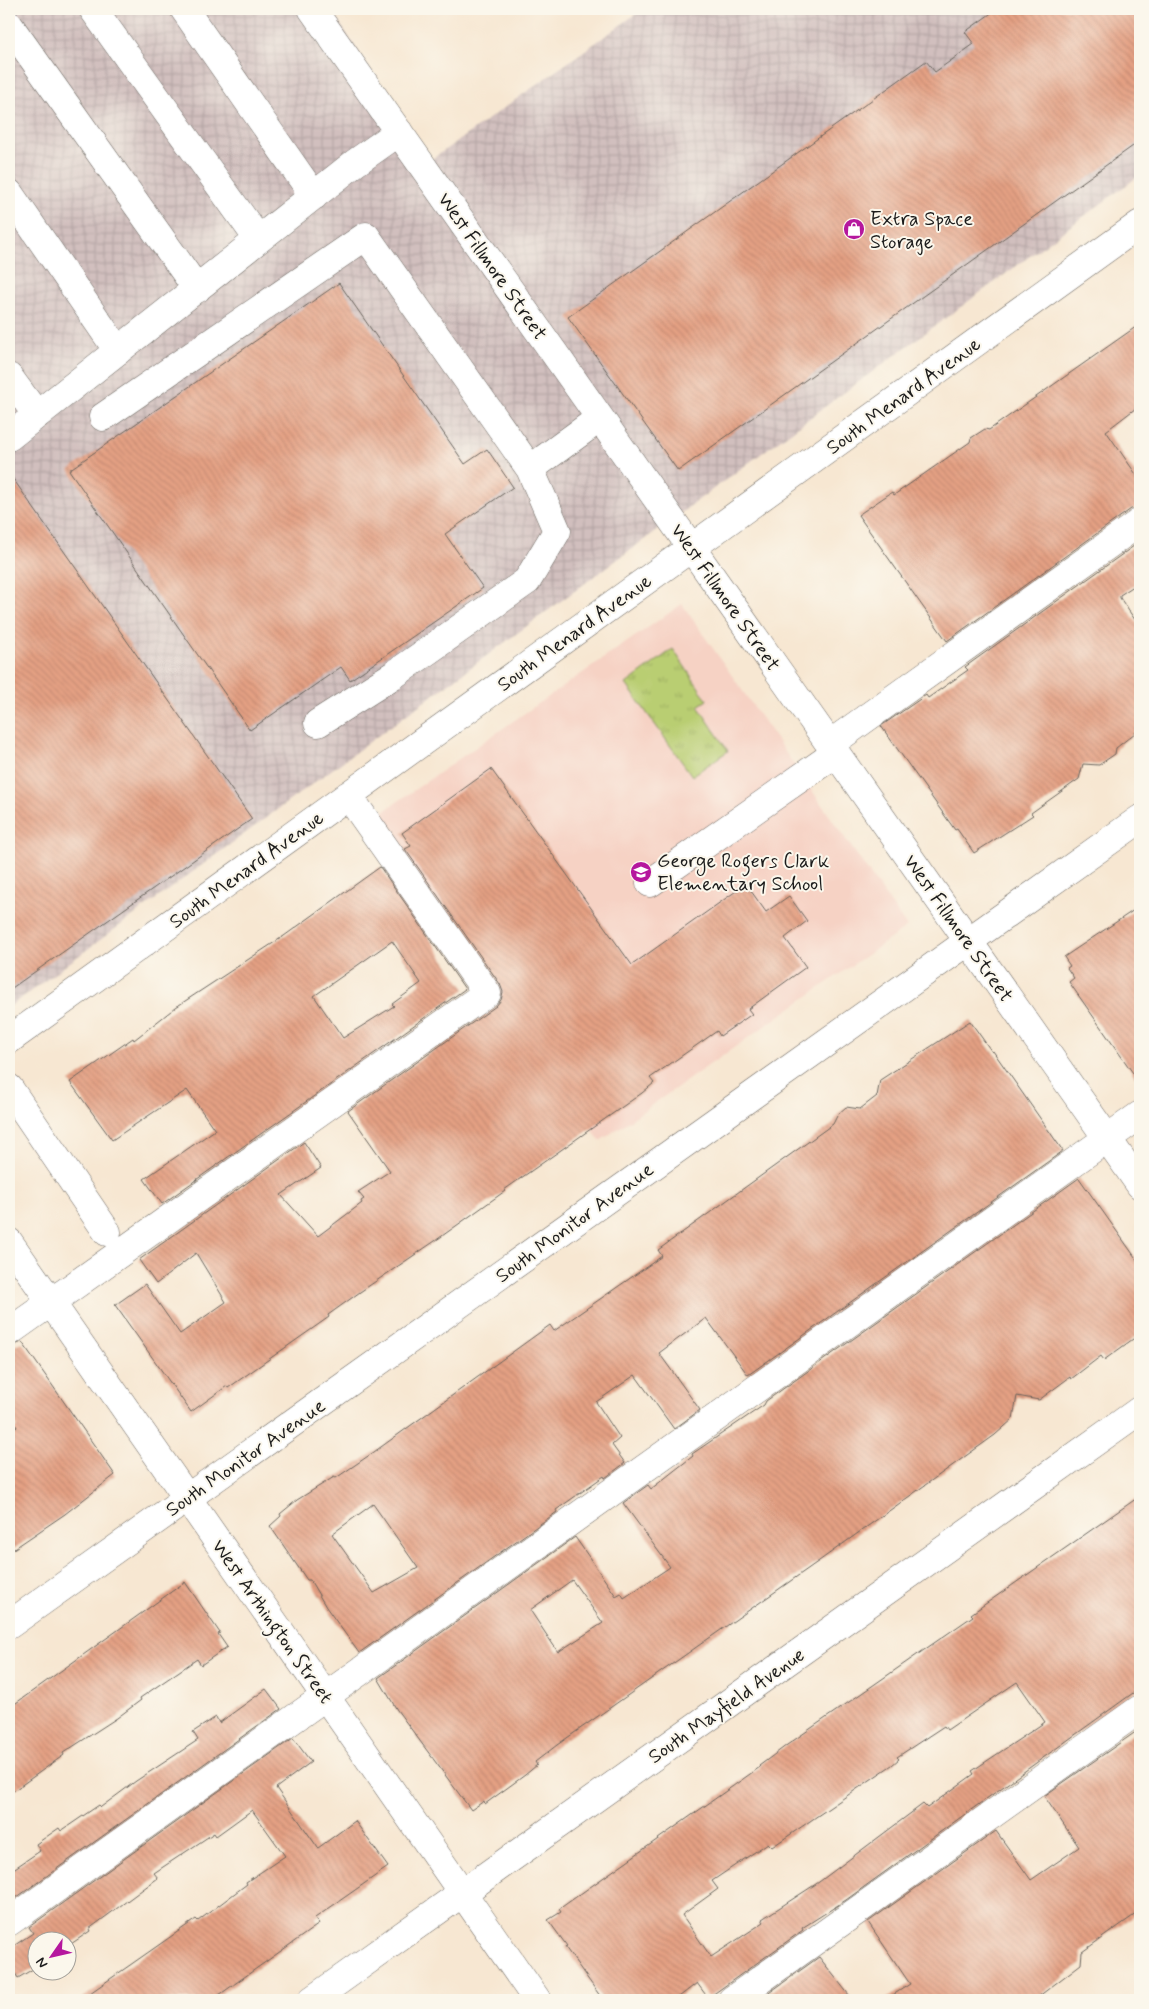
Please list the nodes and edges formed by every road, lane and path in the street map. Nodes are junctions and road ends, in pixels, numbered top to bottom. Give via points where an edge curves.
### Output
1 (93, 9) edge
2 (184, 9) edge
3 (312, 9) edge
4 (9, 25) edge
5 (399, 132) junction
6 (9, 193) edge
7 (314, 196) junction
8 (1140, 224) edge
9 (258, 240) junction
10 (197, 289) junction
11 (118, 351) junction
12 (9, 377) edge
13 (36, 415) junction
14 (103, 418) dead end
15 (600, 418) junction
16 (9, 437) edge
17 (530, 469) junction
18 (1140, 522) edge
19 (691, 548) junction
20 (318, 723) dead end
21 (833, 748) junction
22 (348, 795) junction
23 (1140, 819) edge
24 (650, 883) dead end
25 (968, 941) junction
26 (9, 1040) edge
27 (9, 1088) edge
28 (1140, 1115) edge
29 (1107, 1138) junction
30 (1140, 1185) edge
31 (107, 1232) dead end
32 (9, 1242) edge
33 (51, 1302) junction
34 (9, 1332) edge
35 (1140, 1410) edge
36 (187, 1498) junction
37 (9, 1625) edge
38 (326, 1697) junction
39 (1140, 1709) edge
40 (462, 1893) junction
41 (9, 1922) edge
42 (312, 2000) edge
43 (537, 2000) edge
44 (732, 2000) edge

1 - 9 street
2 - 7 street
3 - 5 street, West Fillmore Street
4 - 10 street
5 - 7 street
5 - 15 street, West Fillmore Street
6 - 11 street
7 - 9 street
8 - 19 street, South Menard Avenue
9 - 10 street
10 - 11 street
11 - 13 street
12 - 13 street
13 - 16 street
14 - 17 street via 366,236
15 - 17 street
15 - 19 street, West Fillmore Street
17 - 20 street via 557,531 527,581 395,674
18 - 21 street
19 - 21 street, West Fillmore Street
19 - 22 street, South Menard Avenue
21 - 24 street
21 - 25 street, West Fillmore Street
22 - 26 street, South Menard Avenue
22 - 33 street via 487,993
23 - 25 street, South Monitor Avenue
25 - 29 street, West Fillmore Street
25 - 36 street, South Monitor Avenue
27 - 31 street
28 - 29 street
29 - 30 street, West Fillmore Street
29 - 38 street
32 - 33 street, West Arthington Street
33 - 34 street
33 - 36 street, West Arthington Street
35 - 40 street, South Mayfield Avenue
36 - 37 street, South Monitor Avenue
36 - 38 street, West Arthington Street
38 - 40 street, West Arthington Street
38 - 41 street
39 - 44 street
40 - 42 street, South Mayfield Avenue
40 - 43 street, West Arthington Street

